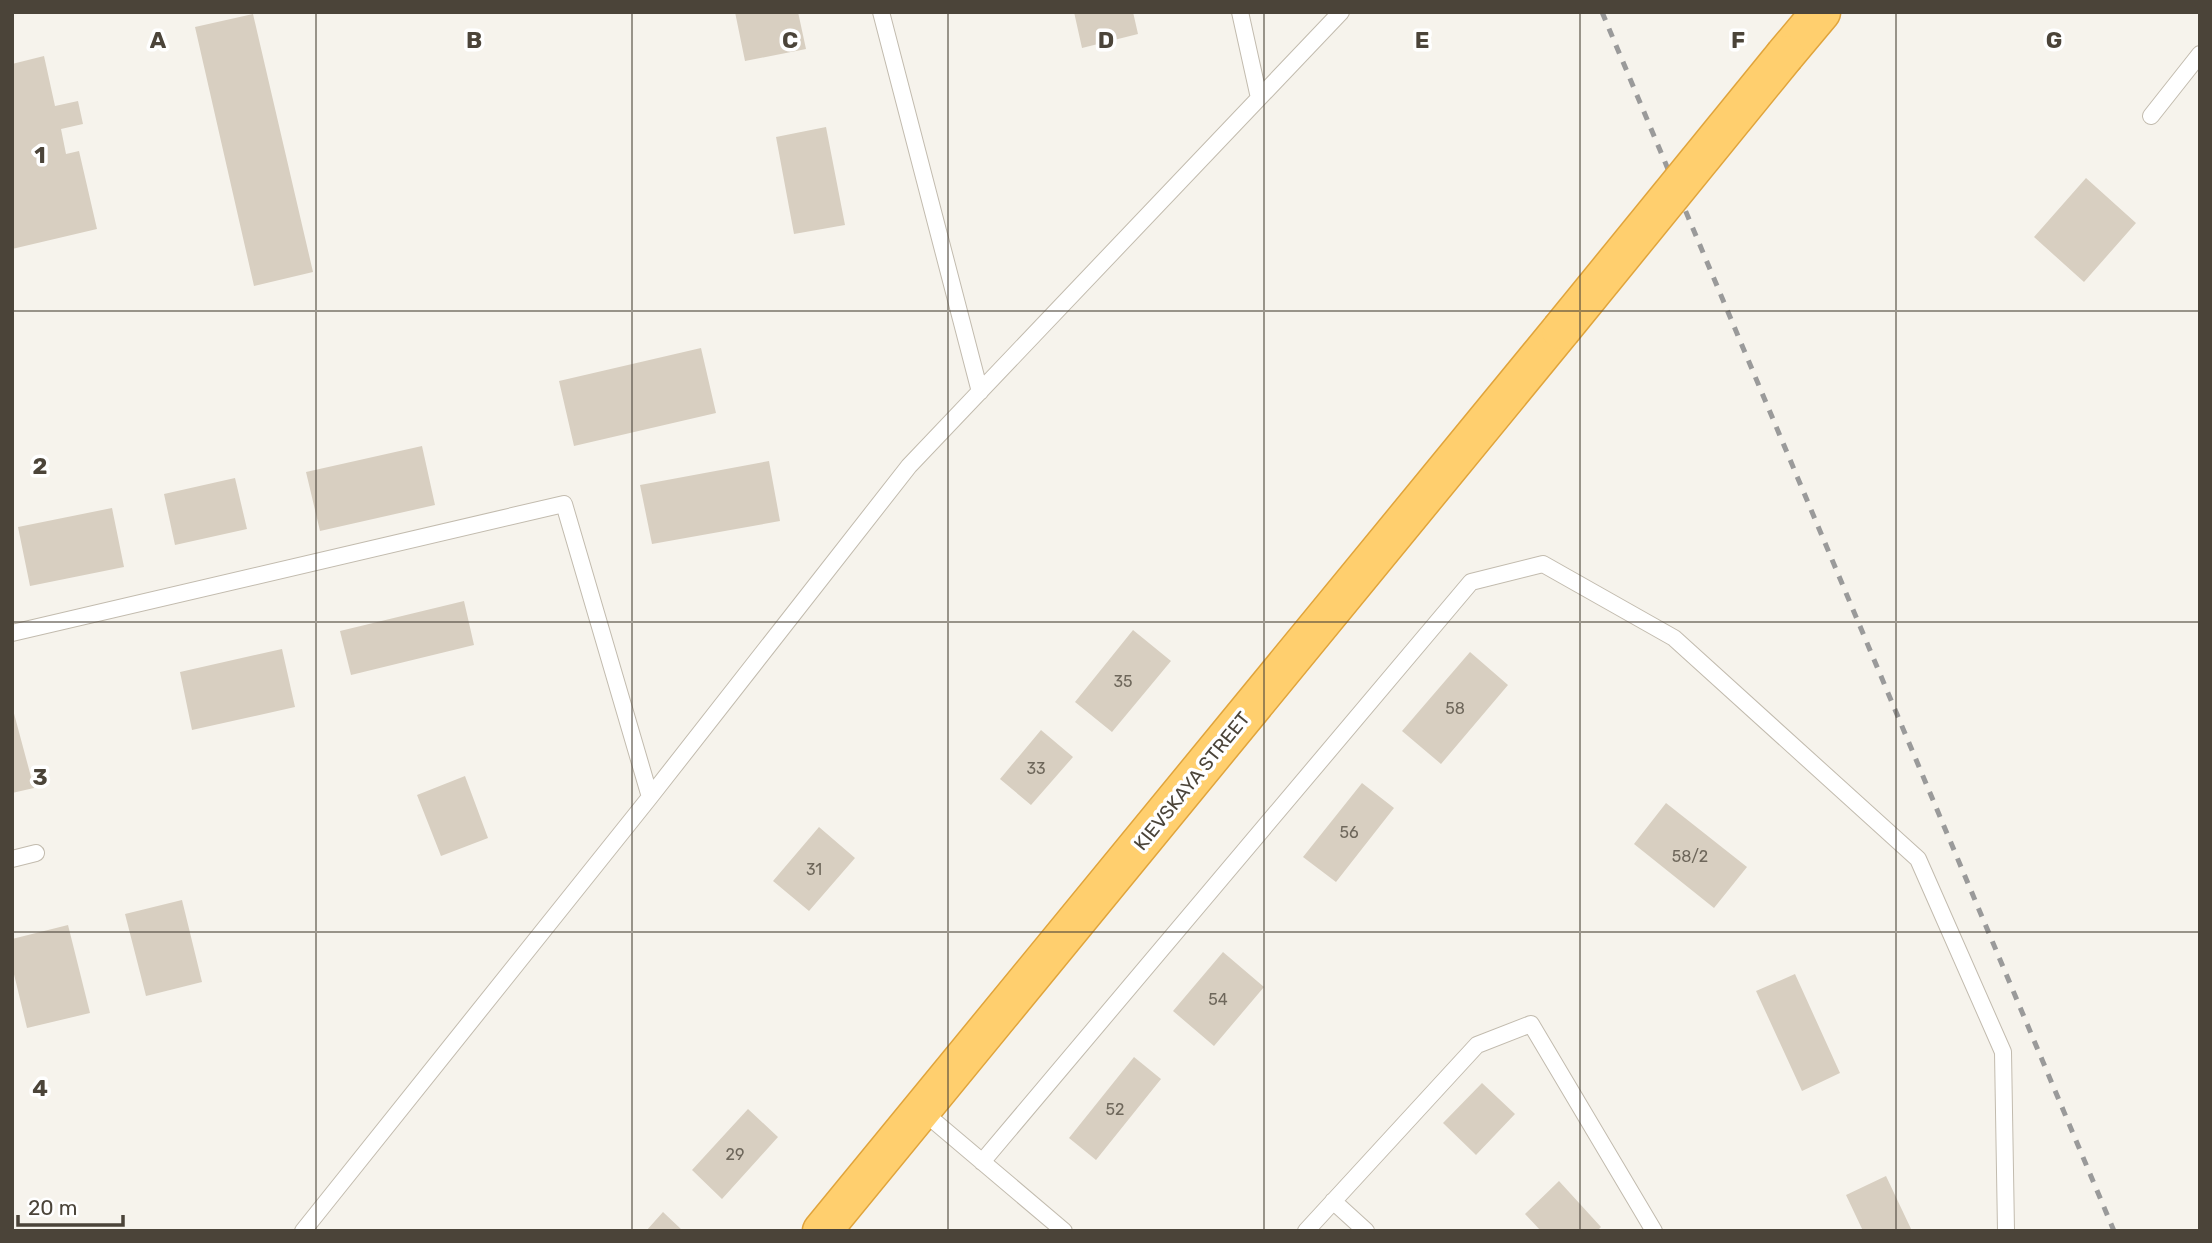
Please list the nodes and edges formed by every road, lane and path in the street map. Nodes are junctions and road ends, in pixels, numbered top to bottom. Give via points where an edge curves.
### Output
1 (881, 12) edge
2 (1240, 12) edge
3 (1341, 12) edge
4 (1821, 12) edge
5 (2200, 54) edge
6 (1259, 98) junction
7 (2151, 116) dead end
8 (980, 392) junction
9 (12, 633) edge
10 (650, 797) junction
11 (36, 853) dead end
12 (12, 859) edge
13 (921, 1110) junction
14 (982, 1162) junction
15 (1333, 1201) junction
16 (303, 1231) edge
17 (822, 1231) edge
18 (1064, 1231) edge
19 (1306, 1231) edge
20 (1366, 1231) edge
21 (1654, 1231) edge
22 (2006, 1231) edge

1 - 8 lane
2 - 6 lane
3 - 6 lane
4 - 13 highway, KIEVSKAYA STREET, bridge
5 - 7 lane
6 - 8 lane
8 - 10 lane via 909,466
9 - 10 lane via 564,504
10 - 16 lane
11 - 12 lane
13 - 14 lane
13 - 17 highway, KIEVSKAYA STREET
14 - 18 lane
14 - 22 lane via 1471,582 1543,564 1674,638 1918,859 2003,1052
15 - 19 lane
15 - 20 lane
15 - 21 lane via 1477,1045 1531,1024

